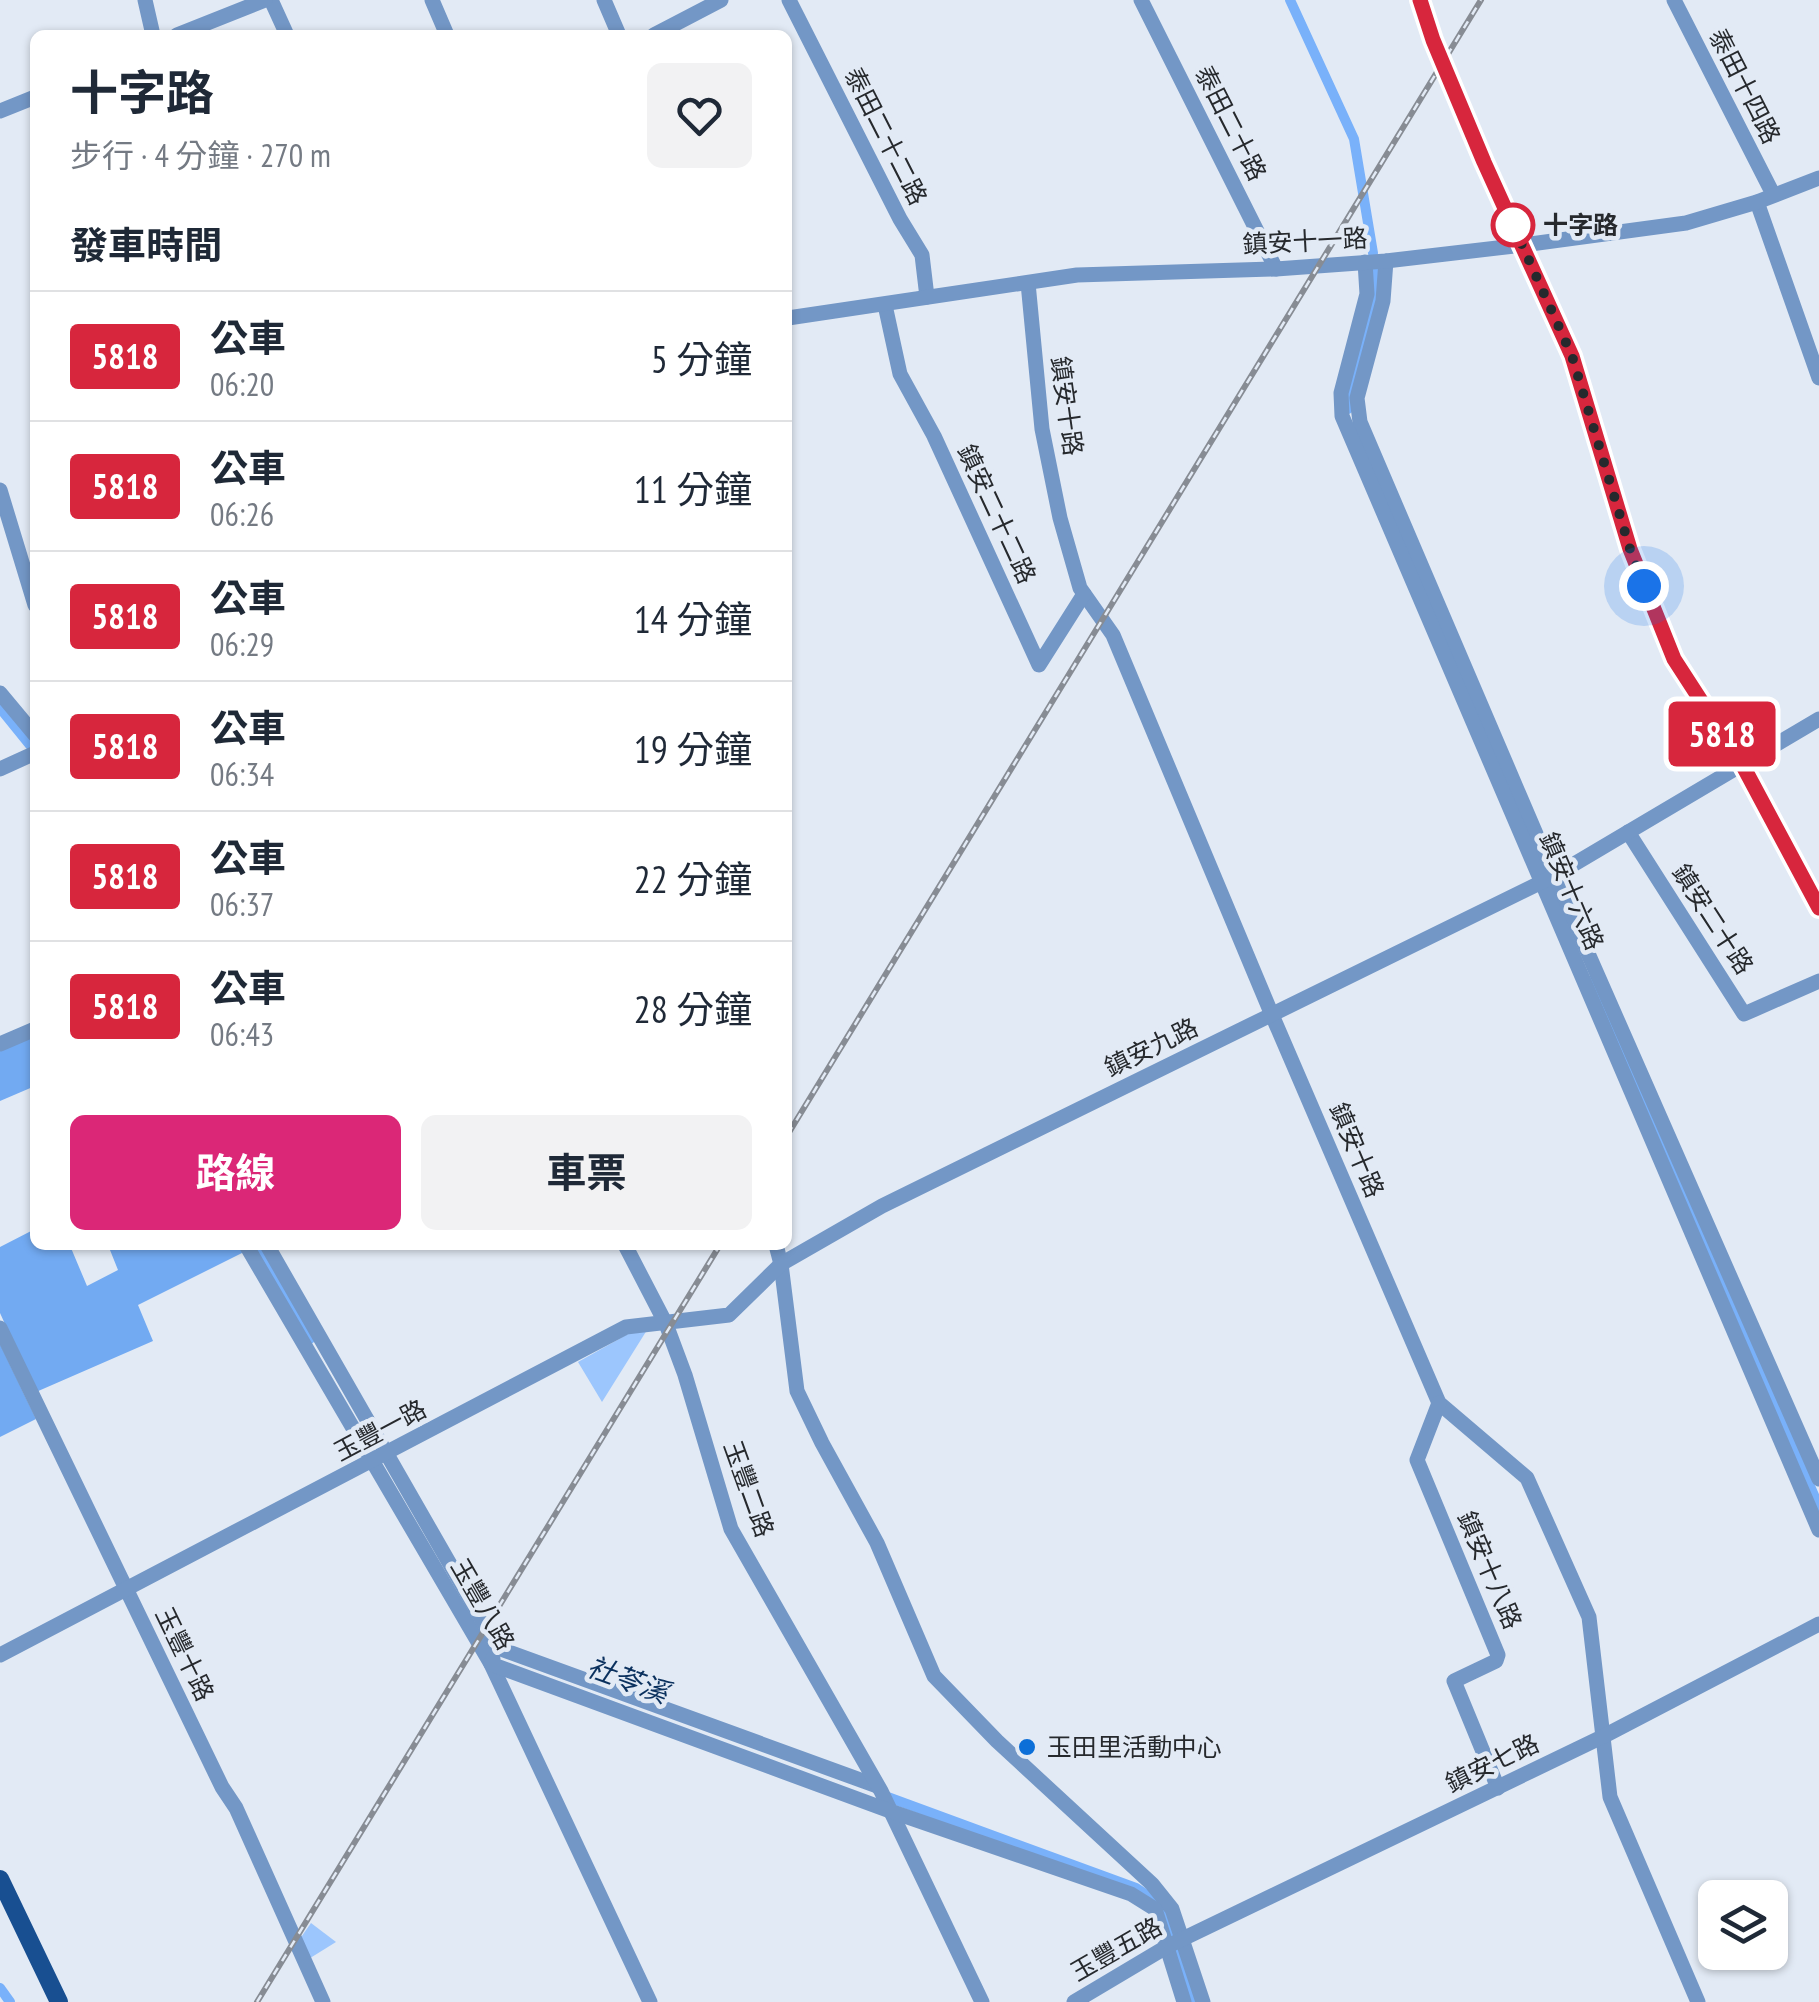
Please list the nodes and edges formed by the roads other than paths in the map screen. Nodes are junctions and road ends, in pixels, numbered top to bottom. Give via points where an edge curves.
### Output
1 (145, 0) edge
2 (268, 0) edge
3 (432, 0) edge
4 (604, 0) edge
5 (721, 0) edge
6 (790, 0) edge
7 (1140, 0) edge
8 (1420, 0) edge
9 (1674, 0) edge
10 (153, 30) edge
11 (191, 30) edge
12 (284, 30) edge
13 (445, 30) edge
14 (617, 30) edge
15 (664, 30) edge
16 (30, 99) edge
17 (0, 111) edge
18 (1819, 178) edge
19 (1765, 198) junction
20 (1523, 245) junction
21 (1386, 261) junction
22 (1365, 262) junction
23 (1276, 269) junction
24 (1028, 283) junction
25 (927, 297) junction
26 (885, 305) junction
27 (792, 317) edge
28 (1819, 378) edge
29 (0, 490) edge
30 (30, 589) edge
31 (1084, 594) junction
32 (0, 694) edge
33 (1819, 719) edge
34 (30, 729) edge
35 (30, 755) edge
36 (1742, 764) junction
37 (0, 769) edge
38 (1628, 832) junction
39 (1547, 880) junction
40 (1819, 908) edge
41 (1819, 981) edge
42 (1272, 1015) junction
43 (30, 1031) edge
44 (0, 1044) edge
45 (249, 1250) edge
46 (270, 1250) edge
47 (628, 1250) edge
48 (777, 1250) edge
49 (781, 1264) junction
50 (666, 1324) junction
51 (0, 1328) edge
52 (1439, 1404) junction
53 (380, 1458) junction
54 (1819, 1478) edge
55 (1819, 1530) edge
56 (124, 1588) junction
57 (1819, 1624) edge
58 (0, 1655) edge
59 (494, 1656) junction
60 (1604, 1736) junction
61 (1498, 1788) junction
62 (883, 1797) junction
63 (0, 1879) edge
64 (1176, 1942) junction
65 (59, 2002) edge
66 (323, 2002) edge
67 (650, 2002) edge
68 (982, 2002) edge
69 (1074, 2002) edge
70 (1184, 2002) edge
71 (1203, 2002) edge
72 (1698, 2002) edge

1 - 10 street
2 - 11 street
2 - 12 street
3 - 13 street
4 - 14 street
5 - 15 street
6 - 25 street, 泰田二十二路 via 922,254
7 - 23 street, 泰田二十路
8 - 20 street
9 - 19 street, 泰田十四路
16 - 17 street
18 - 19 street, 鎮安十一路
19 - 20 street, 鎮安十一路 via 1686,223
19 - 28 street, 泰田十四路
20 - 21 street, 鎮安十一路
20 - 36 street via 1572,356 1630,549 1674,659
21 - 22 street, 鎮安十一路
21 - 39 street via 1357,398 1360,422
22 - 23 street, 鎮安十一路
22 - 39 street, 鎮安十六路 via 1367,294 1341,393 1342,416
23 - 24 street, 鎮安十一路 via 1077,275
24 - 25 street, 鎮安十一路
24 - 31 street, 鎮安十路 via 1042,429
25 - 26 street, 鎮安十一路
26 - 27 street, 鎮安十一路
26 - 31 street, 鎮安二十二路 via 900,374 1039,665
29 - 30 street
31 - 42 street, 鎮安十路 via 1113,635
32 - 34 street
33 - 36 street, 鎮安九路
35 - 37 street
36 - 38 street, 鎮安九路
36 - 40 street
38 - 39 street, 鎮安九路
38 - 41 street, 鎮安二十路 via 1744,1014
39 - 42 street, 鎮安九路
39 - 54 street
39 - 55 street, 鎮安十六路
42 - 49 street, 鎮安九路 via 882,1206
42 - 52 street, 鎮安十路
43 - 44 street
45 - 53 street, 玉豐八路
46 - 53 street
47 - 50 street, 玉豐二路
48 - 49 street
49 - 50 street, 玉豐一路 via 729,1315
49 - 64 street via 798,1392 876,1542 934,1676 1152,1884 1172,1909
50 - 53 street, 玉豐一路 via 626,1328
50 - 62 street, 玉豐二路 via 731,1529
51 - 56 street, 玉豐十路
52 - 60 street, 鎮安十路 via 1527,1478 1590,1617
52 - 61 street, 鎮安十八路 via 1417,1460 1498,1655 1454,1681
53 - 56 street, 玉豐一路
53 - 59 street, 玉豐八路
56 - 58 street, 玉豐一路
56 - 66 street, 玉豐十路 via 236,1808
57 - 60 street, 鎮安七路
59 - 62 street
59 - 62 street
59 - 67 street, 玉豐八路
60 - 61 street, 鎮安七路
60 - 72 street, 鎮安十路 via 1610,1797
61 - 64 street, 鎮安七路
62 - 64 street via 1130,1894 1155,1909
62 - 68 street, 玉豐二路
63 - 65 main road
64 - 69 street, 玉豐五路
64 - 70 street
64 - 71 street

